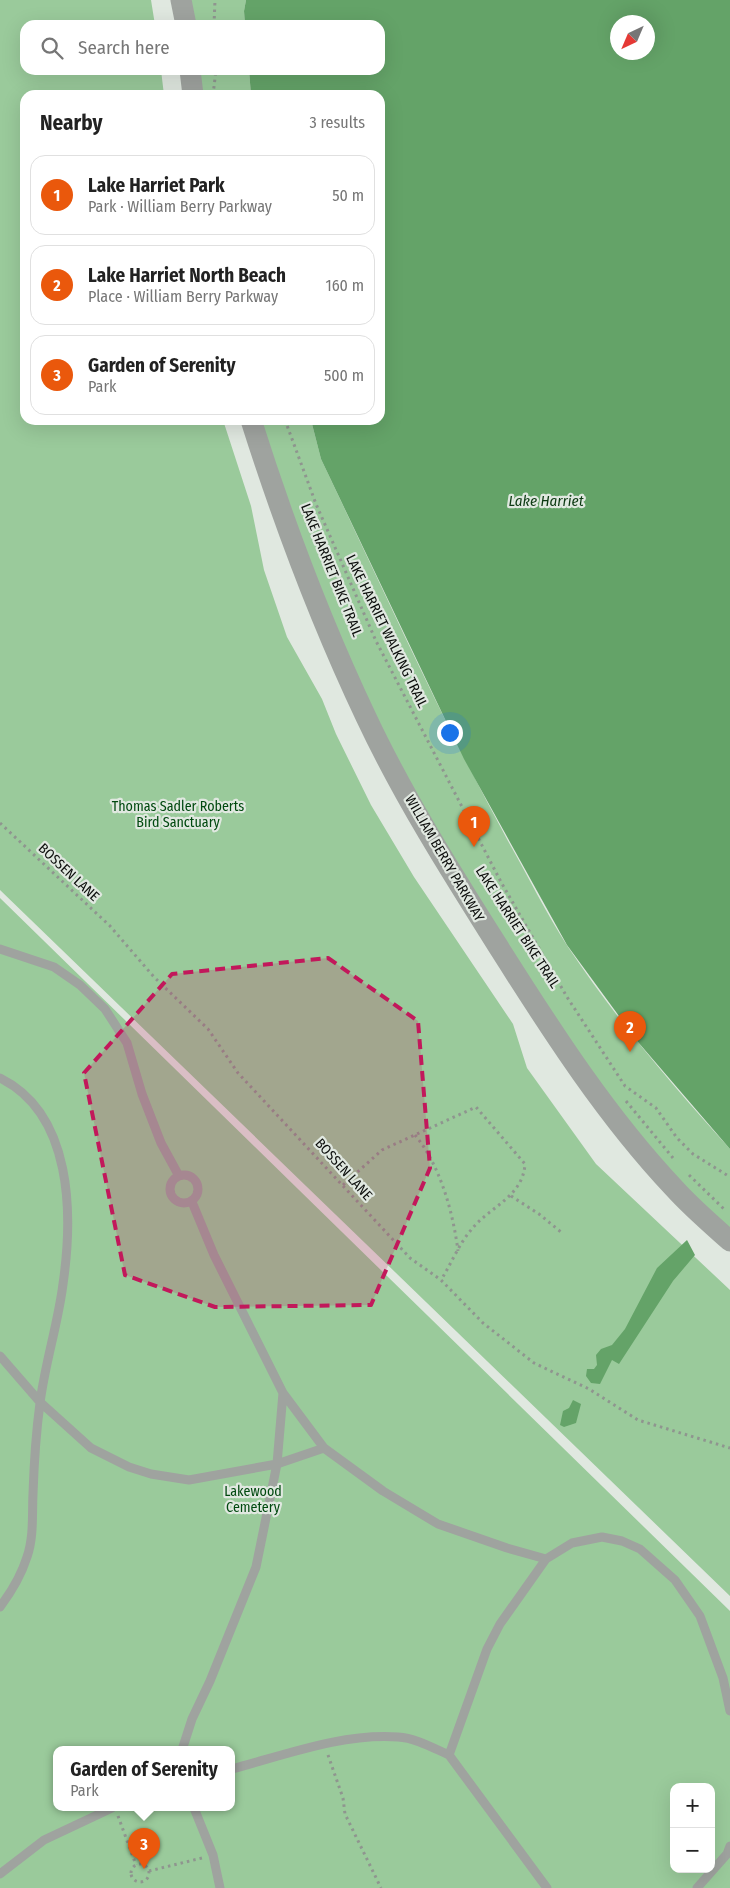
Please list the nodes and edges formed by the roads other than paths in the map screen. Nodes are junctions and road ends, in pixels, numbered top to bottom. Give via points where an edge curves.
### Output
1 (181, 0) edge
2 (185, 20) edge
3 (191, 75) edge
4 (192, 90) edge
5 (253, 425) edge
6 (0, 949) edge
7 (0, 1078) edge
8 (179, 1176) junction
9 (192, 1202) junction
10 (730, 1241) edge
11 (0, 1356) edge
12 (283, 1393) junction
13 (40, 1402) junction
14 (324, 1448) junction
15 (278, 1464) junction
16 (546, 1559) junction
17 (0, 1607) edge
18 (730, 1711) edge
19 (183, 1746) edge
20 (449, 1756) junction
21 (235, 1768) edge
22 (107, 1811) edge
23 (195, 1811) edge
24 (730, 1846) edge
25 (0, 1874) edge
26 (220, 1888) edge
27 (547, 1888) edge
28 (697, 1888) edge

1 - 2 street
3 - 4 street
5 - 10 street, WILLIAM BERRY PARKWAY via 280,512 322,619 367,718 422,821 546,1023 617,1121 674,1188
6 - 8 lane via 54,966 80,984 105,1009 127,1043 161,1143
7 - 13 lane via 12,1084 42,1114 54,1139 65,1184 68,1244
8 - 9 lane via 189,1175 196,1181 199,1190
8 - 9 lane via 172,1182 171,1196 178,1202
9 - 12 lane via 214,1255
11 - 13 lane
12 - 14 lane
12 - 15 lane
13 - 15 lane via 91,1448 151,1474 189,1480
13 - 17 lane via 31,1540 13,1590
14 - 15 lane
14 - 16 lane via 383,1491 438,1524
15 - 19 lane via 256,1566
16 - 18 lane via 572,1542 602,1536 640,1549 675,1580 700,1616 723,1678
16 - 20 lane via 500,1624 487,1649
20 - 21 lane via 400,1737 358,1738
20 - 27 lane
22 - 25 lane via 44,1840
23 - 26 lane via 212,1855
24 - 28 lane via 727,1854

